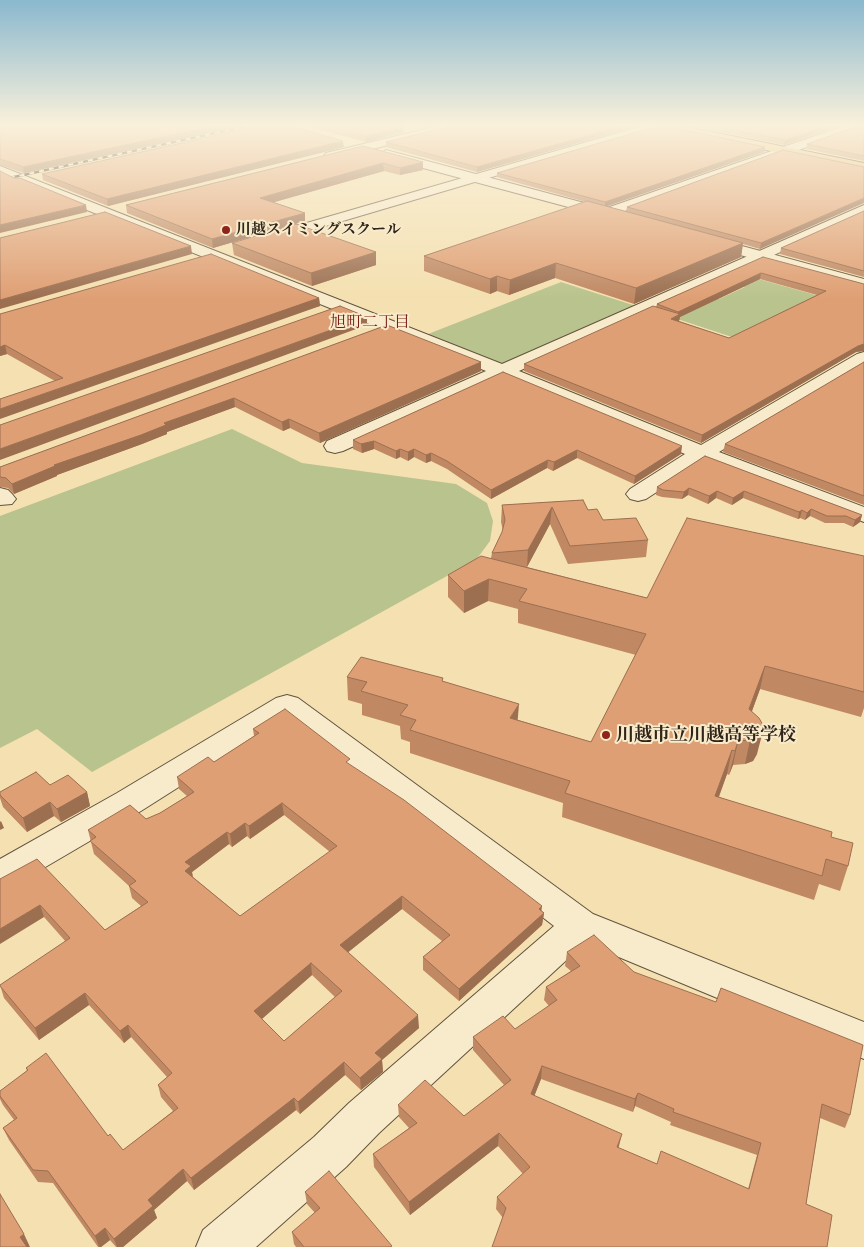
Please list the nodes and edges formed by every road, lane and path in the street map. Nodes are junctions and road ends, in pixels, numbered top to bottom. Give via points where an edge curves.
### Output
1 (44, 183) edge
2 (459, 183) edge
3 (496, 183) edge
4 (691, 183) edge
5 (127, 207) edge
6 (864, 209) edge
7 (108, 212) junction
8 (606, 213) junction
9 (88, 217) edge
10 (633, 221) edge
11 (688, 236) edge
12 (259, 241) edge
13 (231, 249) dead end
14 (212, 254) junction
15 (760, 256) junction
16 (185, 262) edge
17 (864, 284) edge
18 (341, 306) junction
19 (314, 316) edge
20 (387, 325) junction
21 (360, 336) edge
22 (864, 358) edge
23 (502, 370) junction
24 (335, 446) dead end
25 (702, 453) junction
26 (638, 494) dead end
27 (864, 515) edge
28 (0, 876) edge
29 (580, 925) junction
30 (864, 1040) edge
31 (220, 1247) edge

1 - 7 street
2 - 12 street
3 - 8 street
4 - 8 street
5 - 7 street
6 - 15 street
7 - 9 street
7 - 14 street
8 - 10 street
11 - 15 street
13 - 14 street
14 - 16 street
14 - 18 street
15 - 17 street
15 - 23 street
18 - 19 street
18 - 20 street
20 - 21 street
20 - 23 street
22 - 25 street
23 - 24 street
23 - 25 street
25 - 26 street
25 - 27 street
28 - 29 street via 287,705
29 - 30 street
29 - 31 street via 330,1152

